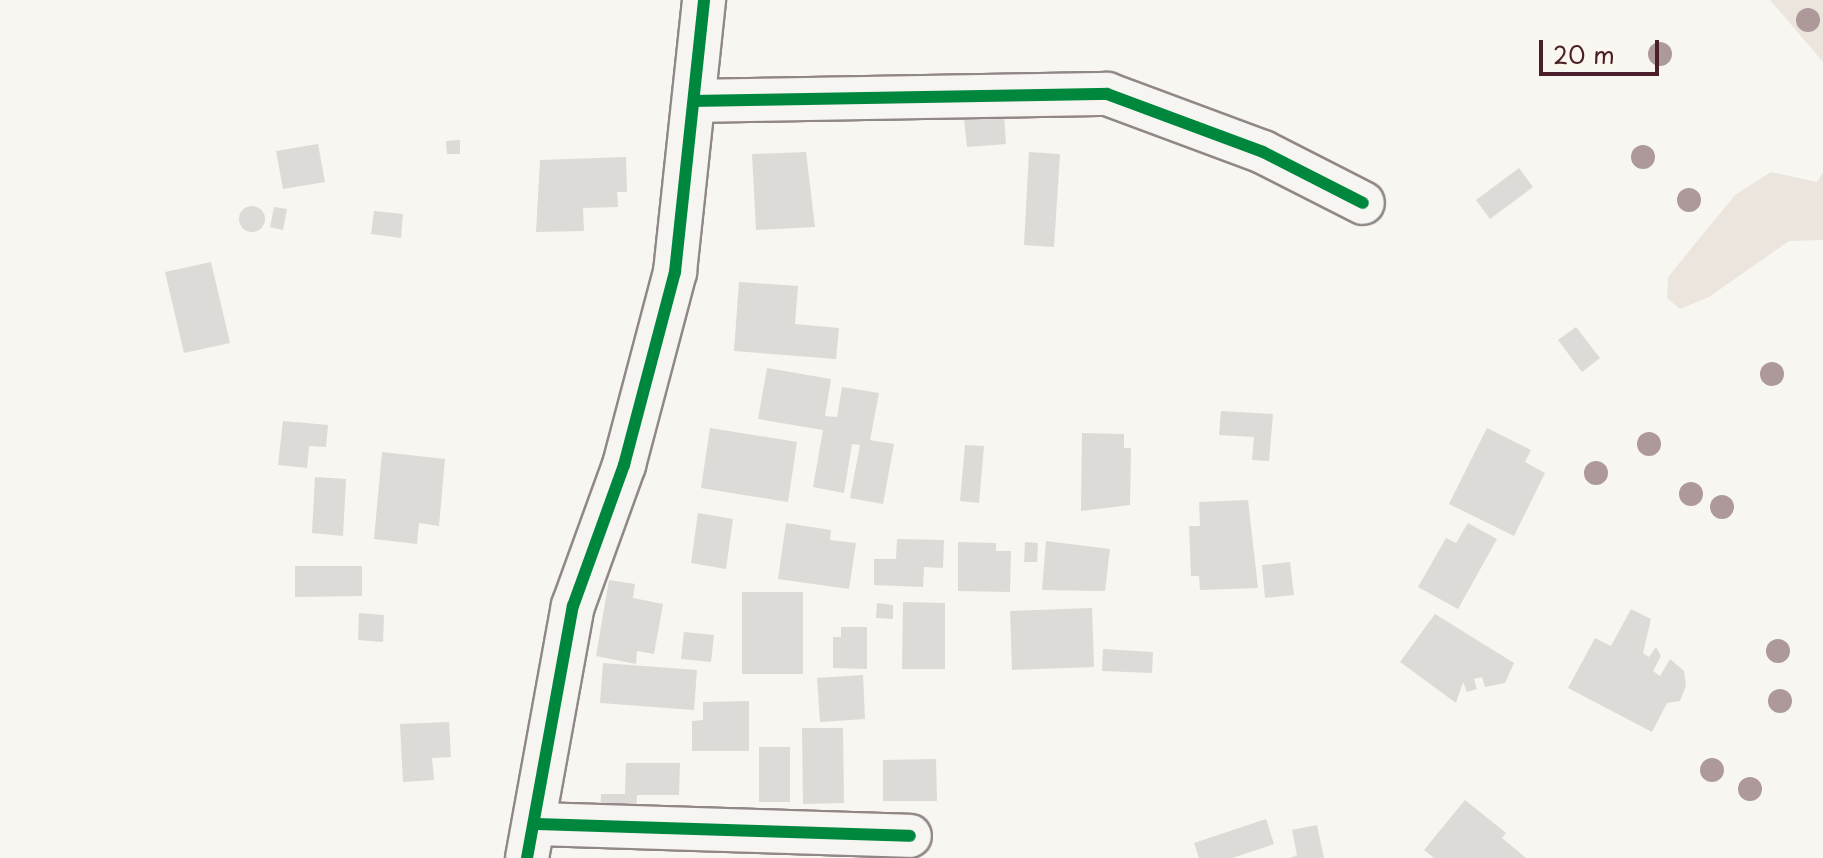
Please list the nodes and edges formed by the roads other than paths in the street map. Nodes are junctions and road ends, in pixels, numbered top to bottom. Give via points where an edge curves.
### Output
1 (704, 0) edge
2 (697, 101) junction
3 (1363, 203) dead end
4 (910, 836) dead end
5 (531, 841) edge

1 - 2 street
2 - 3 street via 1107,94 1263,152
2 - 5 street via 675,272 624,465 573,606
4 - 5 street

